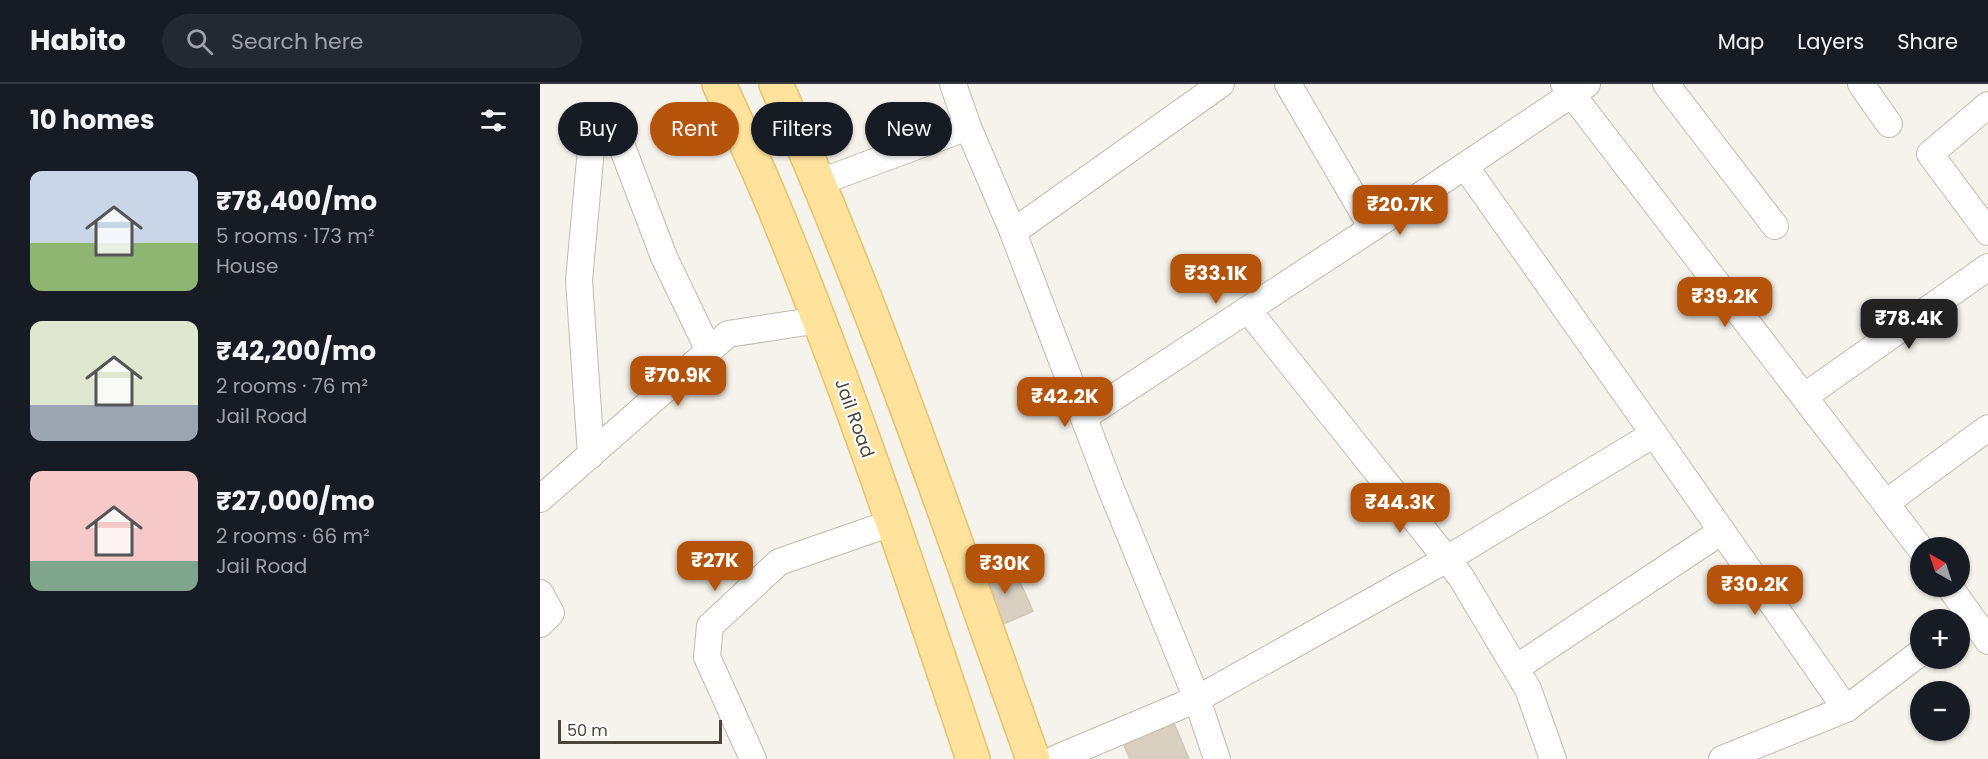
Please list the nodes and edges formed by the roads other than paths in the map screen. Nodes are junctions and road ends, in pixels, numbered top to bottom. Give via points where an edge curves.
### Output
1 (719, 84) edge
2 (777, 84) edge
3 (953, 84) edge
4 (1221, 84) edge
5 (1288, 84) edge
6 (1666, 84) edge
7 (1861, 84) edge
8 (1574, 88) edge
9 (1988, 105) edge
10 (1889, 124) dead end
11 (968, 127) junction
12 (1465, 166) junction
13 (820, 182) junction
14 (1985, 224) edge
15 (1775, 226) dead end
16 (1372, 228) junction
17 (1013, 232) junction
18 (1988, 267) edge
19 (1248, 309) junction
20 (819, 321) junction
21 (709, 351) junction
22 (1805, 396) junction
23 (1084, 417) junction
24 (1988, 428) edge
25 (1654, 434) junction
26 (591, 455) junction
27 (540, 499) edge
28 (1887, 502) junction
29 (894, 522) junction
30 (1722, 531) junction
31 (1912, 537) edge
32 (1447, 559) junction
33 (540, 593) edge
34 (540, 624) edge
35 (1970, 625) edge
36 (1988, 641) edge
37 (1910, 661) edge
38 (1516, 668) junction
39 (1197, 699) junction
40 (1846, 709) junction
41 (753, 759) edge
42 (973, 759) edge
43 (1033, 759) edge
44 (1055, 759) edge
45 (1217, 759) edge
46 (1553, 759) edge
47 (1722, 759) edge

1 - 20 main road, Jail Road via 778,216
2 - 13 main road
3 - 11 street
4 - 17 street
5 - 16 street
6 - 15 street
7 - 10 street
8 - 12 street
8 - 22 street
9 - 14 street via 1930,154
11 - 13 street
11 - 17 street
12 - 16 street
12 - 25 street
13 - 43 main road via 931,471
16 - 19 street
17 - 23 street
18 - 22 street
19 - 23 street
19 - 32 street
20 - 21 street via 728,334
20 - 29 main road, Jail Road
21 - 26 street
21 - 26 street via 664,258 613,123 602,119 593,128 579,280
22 - 28 street
23 - 39 street
24 - 28 street
25 - 30 street
25 - 32 street
26 - 27 street
28 - 31 street
29 - 41 street via 779,562 710,626 707,657
29 - 42 main road, Jail Road
30 - 38 street
30 - 40 street
32 - 38 street
32 - 39 street
33 - 34 street via 551,614
35 - 36 street
37 - 40 street
38 - 46 street via 1528,689
39 - 44 street
39 - 45 street
40 - 47 street

